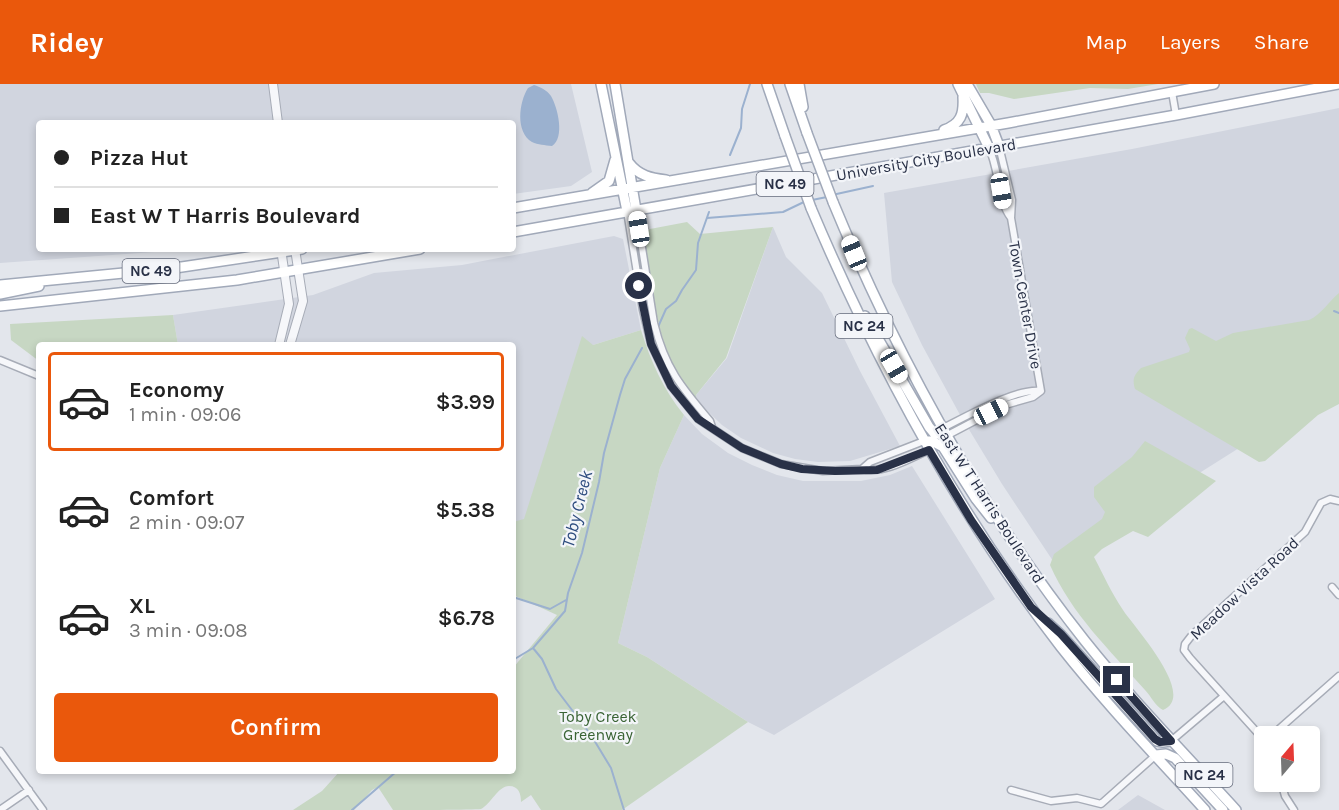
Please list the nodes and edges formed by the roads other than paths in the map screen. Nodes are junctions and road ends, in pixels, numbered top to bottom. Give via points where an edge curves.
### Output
1 (273, 84) edge
2 (602, 84) edge
3 (615, 84) edge
4 (767, 84) edge
5 (790, 84) edge
6 (799, 84) edge
7 (958, 84) edge
8 (967, 84) edge
9 (1214, 84) edge
10 (1338, 84) edge
11 (1172, 92) junction
12 (963, 94) junction
13 (1176, 115) junction
14 (278, 120) edge
15 (986, 127) junction
16 (807, 133) junction
17 (923, 138) junction
18 (994, 147) junction
19 (616, 154) junction
20 (629, 164) junction
21 (678, 181) junction
22 (628, 190) junction
23 (586, 196) junction
24 (516, 208) edge
25 (631, 210) junction
26 (516, 231) edge
27 (270, 252) edge
28 (282, 252) edge
29 (297, 252) edge
30 (404, 252) edge
31 (299, 271) junction
32 (285, 274) junction
33 (62, 280) junction
34 (0, 285) edge
35 (0, 294) edge
36 (851, 297) junction
37 (0, 306) edge
38 (280, 342) edge
39 (291, 342) edge
40 (0, 360) edge
41 (36, 375) edge
42 (712, 427) junction
43 (943, 433) junction
44 (924, 441) junction
45 (929, 450) junction
46 (862, 469) junction
47 (1339, 501) edge
48 (1006, 531) junction
49 (1332, 587) dead end
50 (1339, 595) edge
51 (1031, 607) junction
52 (1339, 676) edge
53 (1224, 696) junction
54 (1282, 726) edge
55 (1254, 729) edge
56 (1171, 741) junction
57 (0, 751) edge
58 (1156, 755) junction
59 (29, 790) junction
60 (1011, 790) dead end
61 (1284, 792) edge
62 (0, 810) edge
63 (43, 810) edge
64 (1205, 810) edge
65 (1223, 810) edge
66 (1236, 810) edge
67 (1294, 810) edge

1 - 14 street
2 - 19 main road
3 - 20 main road
4 - 36 main road, East W T Harris Boulevard / NC 24, bridge via 811,208
5 - 16 main road, East W T Harris Boulevard / NC 24
6 - 16 main road
7 - 12 main road
8 - 15 main road
9 - 11 main road, University City Boulevard / NC 49
10 - 13 main road, University City Boulevard / NC 49
11 - 13 street
11 - 15 main road, University City Boulevard / NC 49
12 - 15 main road
12 - 17 main road via 963,114 957,124
13 - 18 main road, University City Boulevard / NC 49
15 - 17 main road, University City Boulevard / NC 49
15 - 18 main road
16 - 43 main road, East W T Harris Boulevard / NC 24, bridge via 878,307
17 - 21 main road, University City Boulevard / NC 49
18 - 25 main road, University City Boulevard / NC 49
18 - 43 street, Town Center Drive via 1012,200 1011,218 1041,392
19 - 22 main road
19 - 23 main road via 609,182
20 - 21 main road via 645,176
20 - 22 main road
21 - 22 main road, University City Boulevard / NC 49
22 - 23 main road, University City Boulevard / NC 49
22 - 25 main road
23 - 24 main road, University City Boulevard / NC 49
25 - 26 main road, University City Boulevard / NC 49
25 - 42 street via 659,342 679,385
25 - 42 street via 643,310 653,349 676,394 698,419
27 - 33 main road, NC 49 via 175,268
28 - 32 street
29 - 31 street
30 - 31 main road, NC 49
31 - 32 main road, NC 49
31 - 39 street via 303,301
32 - 37 main road, NC 49
32 - 38 street via 289,304
33 - 34 main road, NC 49
33 - 35 main road
36 - 43 main road via 929,427 934,433
36 - 44 main road, East W T Harris Boulevard / NC 24
40 - 41 street
42 - 46 street via 742,448 781,464 823,471
43 - 48 main road, East W T Harris Boulevard / NC 24
44 - 45 main road, East W T Harris Boulevard / NC 24
44 - 46 street via 870,462
44 - 48 main road via 943,447 981,505
45 - 46 street via 885,468
45 - 51 main road, East W T Harris Boulevard / NC 24
47 - 53 street, Meadow Vista Road via 1321,503 1305,532 1185,644 1190,658
48 - 56 main road, East W T Harris Boulevard / NC 24 via 1055,602
49 - 50 street
51 - 56 main road via 1061,634 1155,739
51 - 58 main road, East W T Harris Boulevard / NC 24 via 1086,678
52 - 54 street
53 - 55 street, Meadow Vista Road
53 - 56 street
56 - 66 main road, East W T Harris Boulevard / NC 24
57 - 59 street
58 - 60 street via 1101,804 1077,798 1051,801
58 - 64 main road, East W T Harris Boulevard / NC 24
58 - 65 main road via 1175,758
59 - 62 street
59 - 63 street
61 - 67 street

